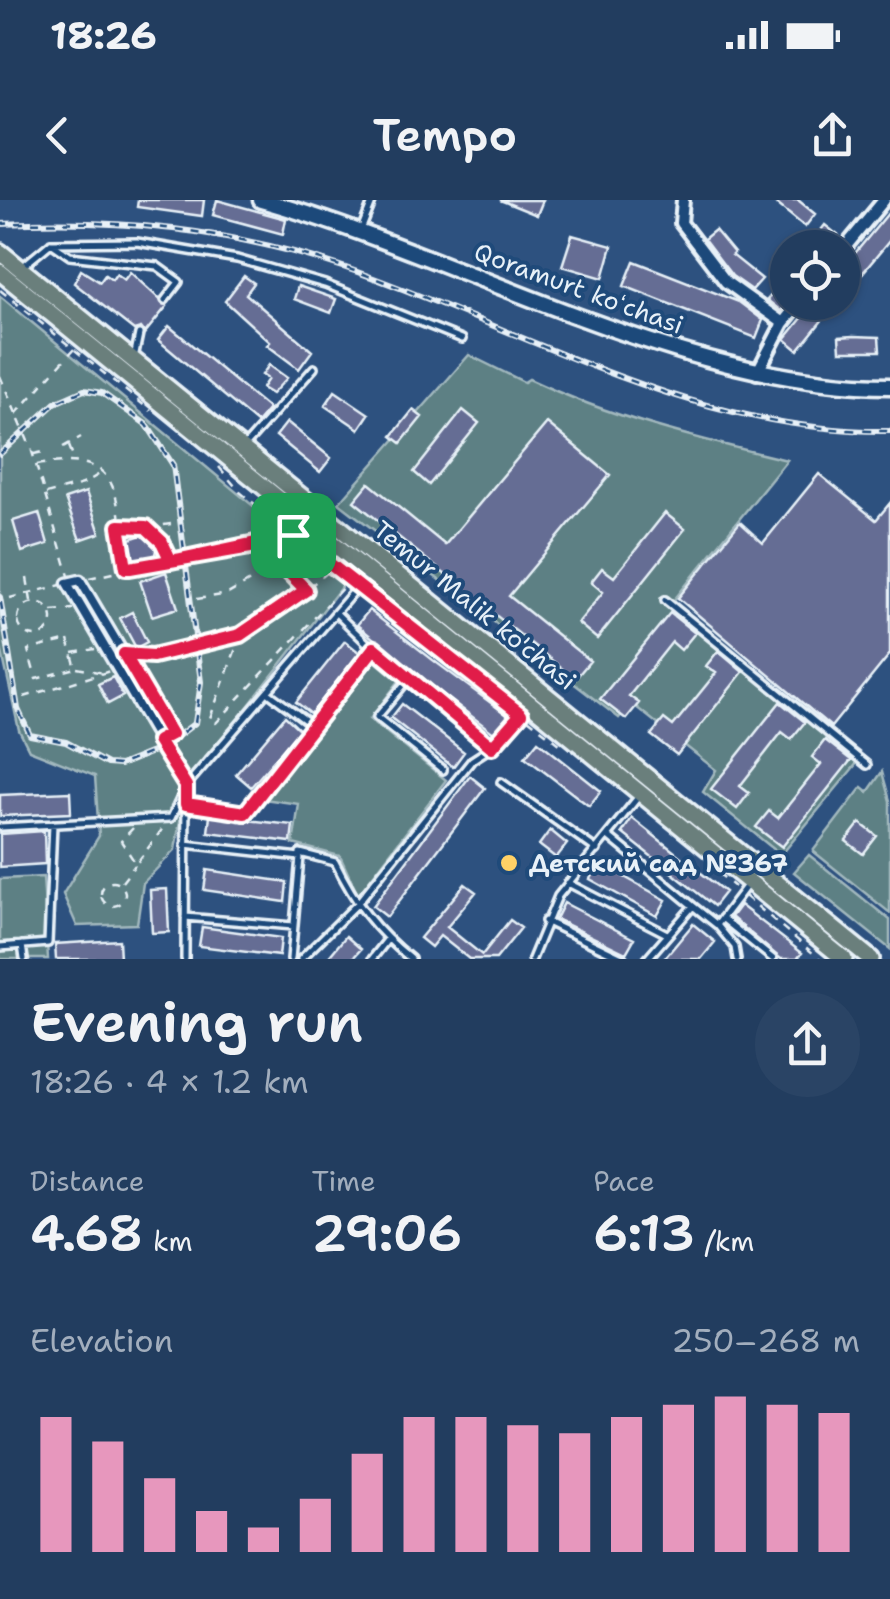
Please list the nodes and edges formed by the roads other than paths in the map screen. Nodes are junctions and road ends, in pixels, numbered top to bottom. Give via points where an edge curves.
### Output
1 (260, 200) edge
2 (287, 200) edge
3 (373, 200) edge
4 (683, 200) edge
5 (884, 200) edge
6 (363, 225) junction
7 (859, 230) edge
8 (51, 243) junction
9 (0, 252) edge
10 (7, 279) edge
11 (165, 300) dead end
12 (785, 320) edge
13 (782, 323) junction
14 (139, 334) dead end
15 (462, 338) dead end
16 (133, 360) junction
17 (314, 368) dead end
18 (757, 371) junction
19 (890, 384) edge
20 (242, 449) junction
21 (370, 573) junction
22 (665, 600) dead end
23 (420, 604) junction
24 (336, 613) junction
25 (374, 648) junction
26 (485, 656) junction
27 (408, 680) junction
28 (270, 693) junction
29 (525, 708) junction
30 (312, 725) junction
31 (158, 741) junction
32 (492, 747) junction
33 (866, 765) dead end
34 (443, 770) dead end
35 (500, 782) dead end
36 (186, 786) junction
37 (641, 794) junction
38 (186, 804) junction
39 (53, 824) junction
40 (0, 827) edge
41 (608, 836) junction
42 (185, 844) junction
43 (597, 850) junction
44 (300, 857) junction
45 (568, 883) junction
46 (746, 888) junction
47 (356, 905) junction
48 (693, 906) junction
49 (185, 917) junction
50 (722, 918) junction
51 (544, 922) junction
52 (717, 925) junction
53 (293, 926) junction
54 (667, 934) junction
55 (386, 940) junction
56 (22, 945) junction
57 (0, 947) edge
58 (839, 958) edge
59 (24, 959) edge
60 (185, 959) edge
61 (290, 959) edge
62 (301, 959) edge
63 (372, 959) edge
64 (411, 959) edge
65 (535, 959) edge
66 (624, 959) edge
67 (647, 959) edge
68 (737, 959) edge
69 (773, 959) edge
70 (872, 959) edge

1 - 18 main road, Qoramurt koʻchasi
2 - 6 main road, Qoramurt koʻchasi
3 - 6 lane
4 - 13 street via 681,223 726,282
5 - 7 street
6 - 18 main road, Qoramurt koʻchasi
8 - 10 lane
8 - 11 lane via 70,256 157,266 179,282
8 - 15 lane via 137,242 237,259 370,299
9 - 10 highway, Temur Malik ko'chasi
10 - 16 highway, Temur Malik ko'chasi
10 - 21 highway, Temur Malik ko'chasi via 78,345
12 - 13 street
13 - 18 street
14 - 16 lane
16 - 20 highway, Temur Malik ko'chasi
17 - 20 lane
18 - 19 main road, Qoramurt koʻchasi via 825,384
20 - 23 highway, Temur Malik ko'chasi
21 - 23 highway, Temur Malik ko'chasi
21 - 24 lane
22 - 33 lane
23 - 26 highway, Temur Malik ko'chasi
24 - 25 lane
24 - 28 lane
25 - 27 lane
25 - 30 lane
26 - 29 highway, Temur Malik ko'chasi
26 - 70 highway, Temur Malik ko'chasi
27 - 32 lane
27 - 34 lane via 377,717
28 - 30 lane
28 - 36 lane
29 - 32 lane
29 - 37 highway, Temur Malik ko'chasi
30 - 38 lane via 245,813
31 - 31 street via 171,734 73,582 81,608
31 - 36 street
32 - 47 lane via 472,760
35 - 43 lane
36 - 38 lane
36 - 39 lane via 171,818
37 - 41 lane
37 - 46 highway, Temur Malik ko'chasi
38 - 42 lane
39 - 40 lane
39 - 56 lane via 48,943
41 - 43 lane
41 - 48 lane
42 - 44 lane
42 - 49 lane
43 - 45 lane
44 - 47 lane via 335,862
44 - 53 lane
45 - 51 lane
45 - 54 lane
46 - 50 lane
46 - 58 highway, Temur Malik ko'chasi
47 - 55 lane
47 - 62 lane
48 - 52 lane
48 - 54 lane
49 - 53 lane
49 - 60 lane
50 - 52 lane
50 - 69 lane
51 - 65 lane
51 - 66 lane
52 - 68 lane
53 - 61 lane
54 - 67 lane
55 - 63 lane
55 - 64 lane
56 - 57 lane
56 - 59 lane

